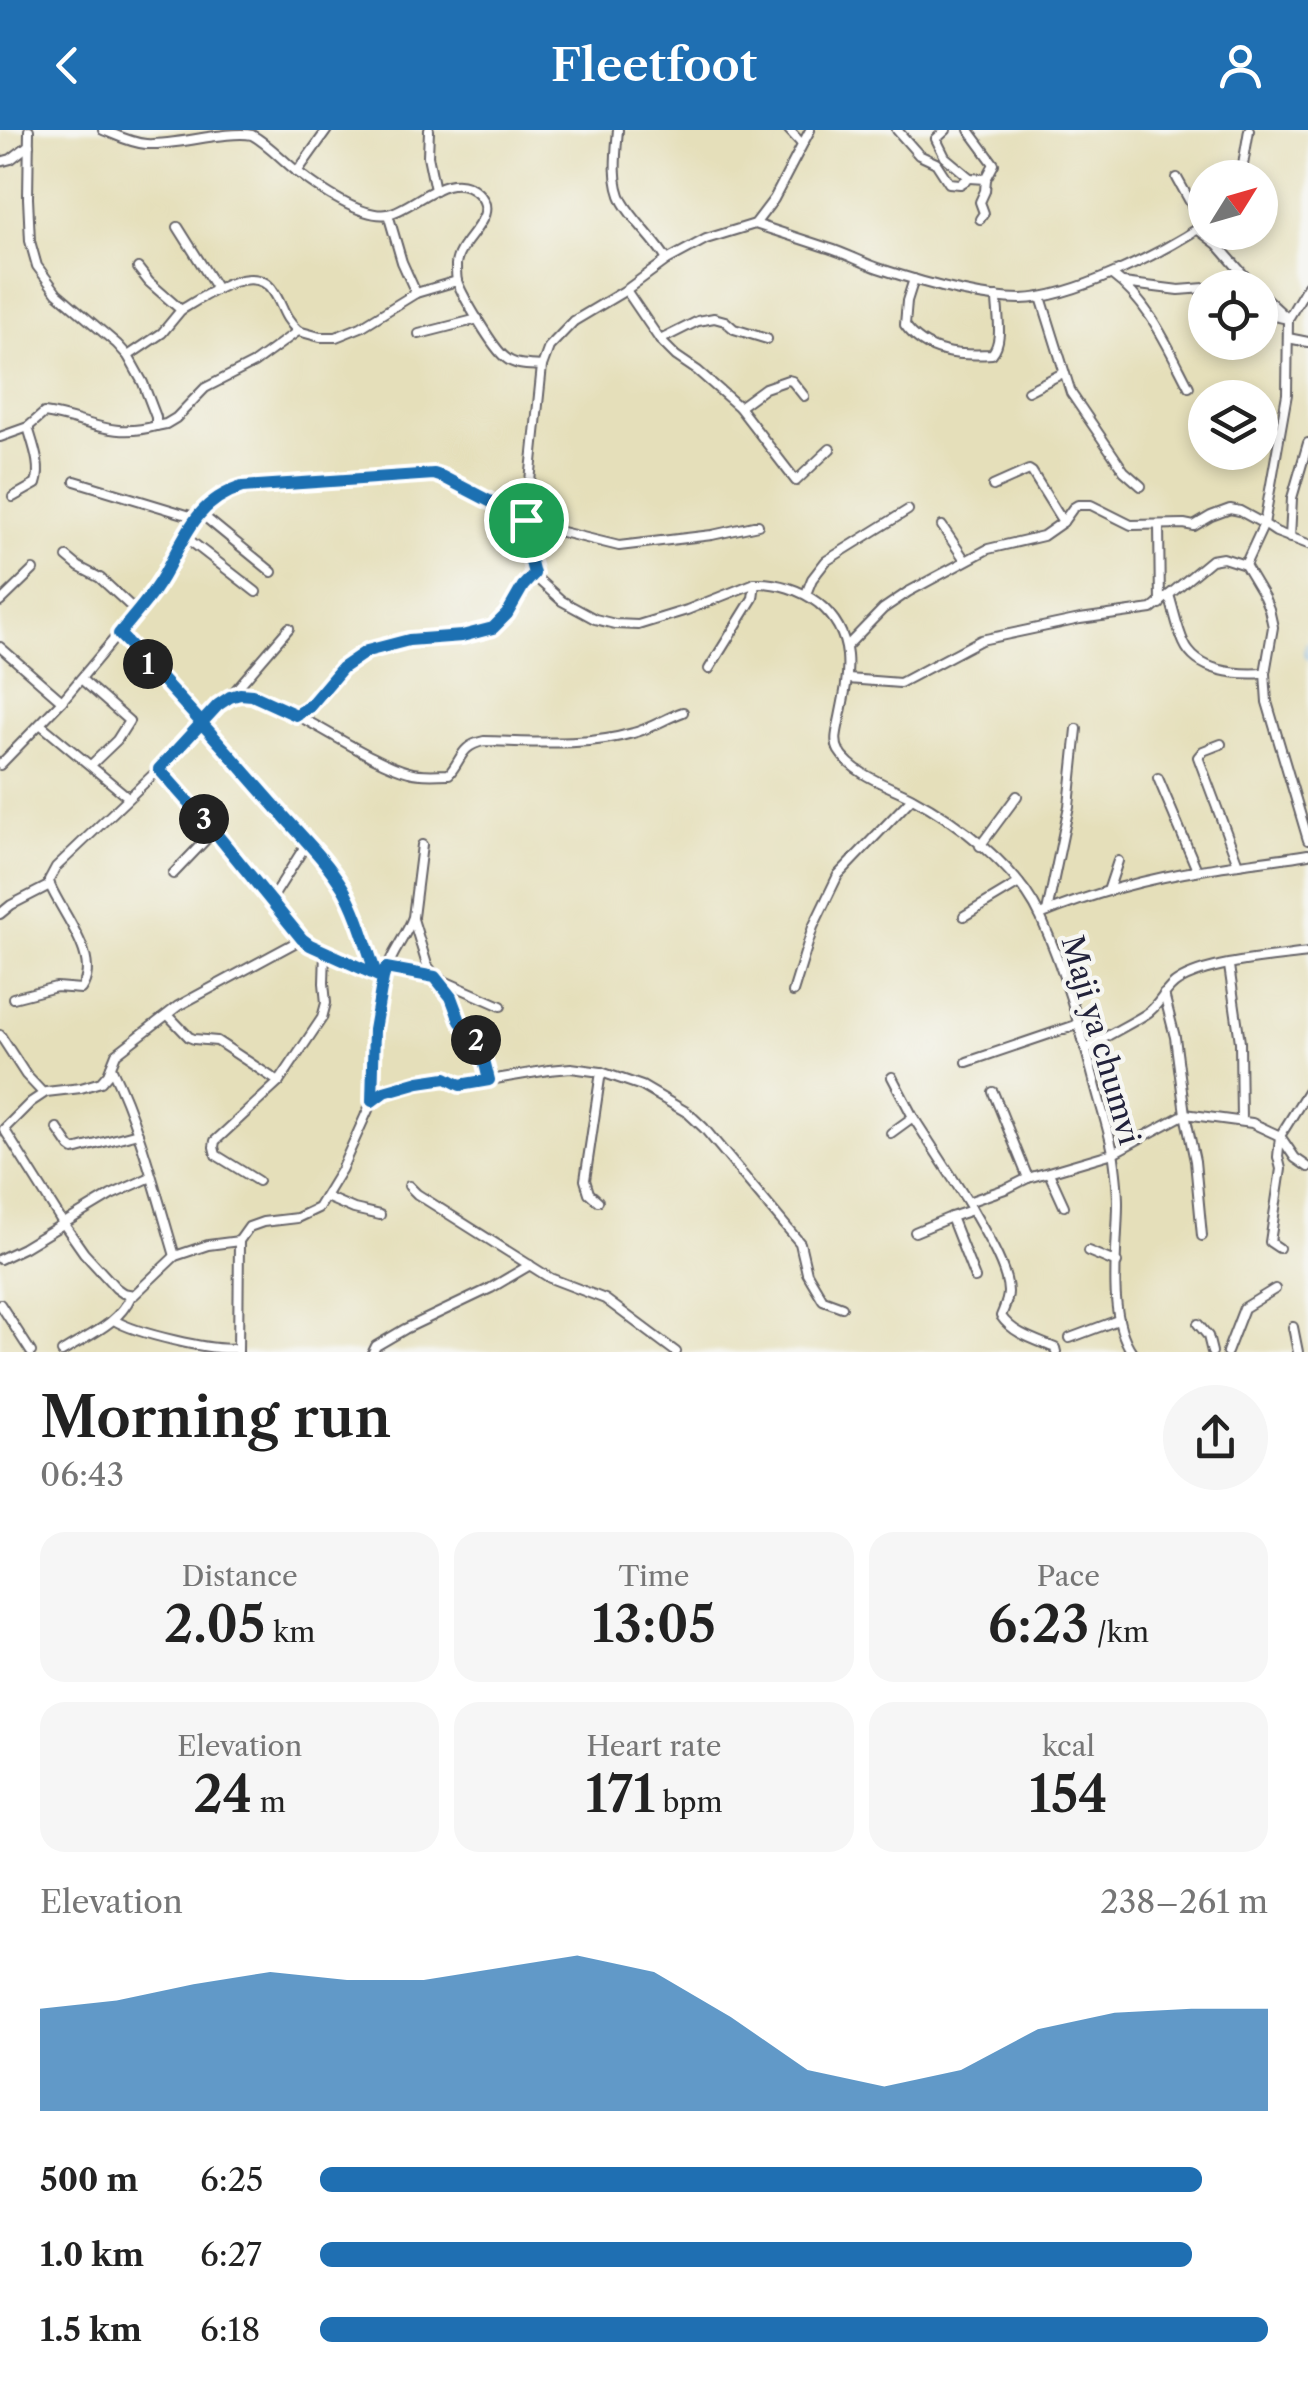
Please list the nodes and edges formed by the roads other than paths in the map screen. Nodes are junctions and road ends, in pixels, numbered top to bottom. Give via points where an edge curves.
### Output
1 (29, 130) edge
2 (102, 130) edge
3 (327, 130) edge
4 (428, 130) edge
5 (618, 130) edge
6 (789, 130) edge
7 (810, 130) edge
8 (897, 130) edge
9 (946, 130) edge
10 (969, 130) edge
11 (1248, 130) edge
12 (802, 144) junction
13 (29, 145) junction
14 (1244, 160) edge
15 (0, 162) edge
16 (298, 172) junction
17 (970, 178) junction
18 (1177, 178) dead end
19 (986, 179) junction
20 (435, 190) junction
21 (1188, 199) edge
22 (388, 214) junction
23 (980, 219) dead end
24 (754, 224) junction
25 (178, 227) dead end
26 (1188, 234) edge
27 (1221, 250) edge
28 (667, 260) junction
29 (138, 268) dead end
30 (1240, 270) edge
31 (1112, 275) junction
32 (914, 278) junction
33 (458, 281) junction
34 (1123, 283) junction
35 (1308, 285) edge
36 (1188, 289) edge
37 (217, 290) junction
38 (626, 290) junction
39 (416, 292) junction
40 (997, 297) junction
41 (1040, 297) junction
42 (1278, 309) edge
43 (181, 310) junction
44 (1278, 317) edge
45 (478, 319) junction
46 (1288, 319) junction
47 (298, 331) junction
48 (419, 334) dead end
49 (1288, 338) junction
50 (767, 339) dead end
51 (660, 340) junction
52 (1308, 342) edge
53 (128, 356) junction
54 (542, 366) junction
55 (1063, 372) junction
56 (1188, 385) edge
57 (1028, 392) dead end
58 (804, 396) dead end
59 (739, 407) junction
60 (156, 426) junction
61 (28, 427) junction
62 (0, 437) edge
63 (1308, 443) edge
64 (830, 449) dead end
65 (75, 481) dead end
66 (993, 486) dead end
67 (1141, 486) dead end
68 (13, 497) dead end
69 (908, 510) dead end
70 (199, 516) junction
71 (1063, 522) junction
72 (526, 524) junction
73 (1159, 524) junction
74 (1264, 524) junction
75 (758, 525) dead end
76 (942, 526) dead end
77 (184, 536) junction
78 (1290, 538) junction
79 (1308, 544) edge
80 (67, 557) dead end
81 (966, 560) junction
82 (1245, 565) junction
83 (34, 570) dead end
84 (272, 572) dead end
85 (534, 574) junction
86 (754, 583) junction
87 (256, 592) dead end
88 (806, 594) junction
89 (1169, 595) junction
90 (0, 602) edge
91 (1160, 604) junction
92 (137, 612) junction
93 (289, 628) dead end
94 (119, 634) junction
95 (0, 646) edge
96 (847, 646) junction
97 (709, 670) dead end
98 (1265, 673) junction
99 (81, 678) junction
100 (848, 679) junction
101 (230, 697) junction
102 (62, 702) junction
103 (683, 712) dead end
104 (296, 715) junction
105 (203, 723) junction
106 (40, 724) junction
107 (1076, 729) dead end
108 (1221, 744) dead end
109 (0, 765) edge
110 (91, 765) junction
111 (159, 769) junction
112 (1158, 778) dead end
113 (1017, 796) dead end
114 (128, 797) junction
115 (912, 798) junction
116 (214, 831) junction
117 (1308, 840) edge
118 (307, 843) junction
119 (422, 845) dead end
120 (980, 846) junction
121 (1308, 854) edge
122 (1118, 861) dead end
123 (1238, 864) junction
124 (1197, 870) junction
125 (174, 874) dead end
126 (1019, 883) junction
127 (50, 885) junction
128 (1108, 892) junction
129 (271, 900) junction
130 (0, 914) edge
131 (1044, 914) junction
132 (964, 916) dead end
133 (413, 917) junction
134 (302, 939) junction
135 (325, 952) junction
136 (1308, 953) edge
137 (1229, 966) junction
138 (382, 974) junction
139 (435, 977) junction
140 (793, 992) dead end
141 (1164, 994) junction
142 (13, 998) dead end
143 (501, 1006) dead end
144 (168, 1015) junction
145 (1079, 1024) junction
146 (0, 1035) edge
147 (1086, 1050) junction
148 (966, 1062) dead end
149 (111, 1067) junction
150 (600, 1072) junction
151 (892, 1077) dead end
152 (489, 1080) junction
153 (279, 1082) junction
154 (1308, 1091) edge
155 (993, 1092) dead end
156 (43, 1094) junction
157 (372, 1101) junction
158 (1185, 1114) junction
159 (913, 1117) junction
160 (1241, 1121) junction
161 (58, 1128) dead end
162 (138, 1134) junction
163 (891, 1134) dead end
164 (1280, 1136) junction
165 (1114, 1154) junction
166 (1308, 1168) edge
167 (1049, 1173) junction
168 (151, 1177) junction
169 (1028, 1178) junction
170 (258, 1181) dead end
171 (409, 1186) dead end
172 (326, 1197) junction
173 (598, 1201) dead end
174 (970, 1206) junction
175 (1064, 1206) dead end
176 (380, 1215) dead end
177 (951, 1217) junction
178 (62, 1223) junction
179 (915, 1232) dead end
180 (1202, 1236) dead end
181 (239, 1242) junction
182 (1279, 1248) dead end
183 (1088, 1251) dead end
184 (175, 1256) junction
185 (0, 1259) edge
186 (1117, 1262) junction
187 (530, 1265) junction
188 (975, 1278) dead end
189 (1275, 1289) dead end
190 (131, 1296) junction
191 (0, 1304) edge
192 (842, 1308) dead end
193 (114, 1320) junction
194 (1118, 1320) junction
195 (1198, 1324) dead end
196 (1293, 1327) dead end
197 (1070, 1338) dead end
198 (238, 1350) edge
199 (1294, 1351) edge
200 (31, 1352) edge
201 (62, 1352) edge
202 (373, 1352) edge
203 (676, 1352) edge
204 (1056, 1352) edge
205 (1132, 1352) edge
206 (1212, 1352) edge
207 (1227, 1352) edge

1 - 13 street
2 - 16 street via 147,144 245,132
3 - 16 street
4 - 20 street
5 - 28 street via 620,196
6 - 12 street
7 - 12 street
8 - 17 street via 949,183
9 - 17 street via 938,144
10 - 19 street via 994,164
11 - 14 street
12 - 24 street
13 - 15 street
13 - 53 street via 30,241 37,266
16 - 22 street via 344,203
17 - 19 street
18 - 21 street
19 - 23 street
20 - 22 street
20 - 33 street via 466,186 485,203 483,218 458,256
22 - 39 street
24 - 28 street
24 - 32 street
25 - 37 street
26 - 31 street
27 - 30 street
28 - 38 street
29 - 43 street
31 - 34 street
31 - 41 street
32 - 40 street
32 - 40 street via 905,325 937,352 992,354 998,348
33 - 39 street
33 - 45 street
34 - 36 street
34 - 56 street via 1144,306
35 - 46 street
37 - 43 street
37 - 47 street via 247,280 266,283
38 - 51 street
38 - 54 street via 566,327
39 - 47 street via 336,337
40 - 41 street
41 - 55 street
42 - 46 street
43 - 53 street
44 - 46 street
45 - 48 street
45 - 54 street via 508,360
46 - 49 street
47 - 60 street
49 - 52 street
49 - 74 street via 1287,394
50 - 51 street via 714,318
51 - 59 street
53 - 60 street
54 - 72 street
55 - 57 street
55 - 67 street via 1115,459
58 - 59 street via 788,380
59 - 64 street via 796,481
60 - 61 street via 123,432 44,413
61 - 62 street
61 - 68 street via 39,481
63 - 78 street via 1292,498
65 - 70 street
66 - 71 street via 1029,470
69 - 88 street via 826,562
70 - 72 street via 224,492 242,487 434,474
70 - 77 street
70 - 84 street
71 - 73 street via 1084,504 1125,524
71 - 81 street via 1043,536
72 - 75 street via 618,546
72 - 85 street
73 - 74 street via 1194,526 1230,510
73 - 91 street
74 - 78 street
74 - 82 street
76 - 81 street
77 - 87 street
77 - 92 street
78 - 79 street
80 - 92 street
81 - 96 street via 884,609
82 - 89 street via 1211,560
82 - 98 street via 1264,596 1272,627
83 - 90 street
85 - 86 street via 562,601 615,624 686,610
85 - 104 street via 493,628 367,651
86 - 88 street
86 - 97 street via 754,598
88 - 96 street via 823,607
89 - 91 street
89 - 98 street via 1194,657 1221,672
91 - 100 street via 981,640 900,683
92 - 94 street
93 - 101 street
94 - 99 street
94 - 105 street
95 - 102 street
96 - 100 street, Maji ya chumvi
98 - 117 street via 1267,702
99 - 102 street
99 - 110 street via 130,721
100 - 115 street, Maji ya chumvi via 836,735 840,753
101 - 104 street via 252,695
101 - 105 street
102 - 106 street
103 - 104 street via 618,737 472,744 449,774 406,772
105 - 111 street
105 - 118 street
106 - 109 street
106 - 110 street
107 - 131 street via 1069,806
108 - 123 street via 1198,757
110 - 114 street
111 - 114 street
111 - 116 street
112 - 124 street
113 - 120 street
114 - 127 street via 56,867
115 - 120 street, Maji ya chumvi
115 - 140 street via 829,890
116 - 125 street
116 - 129 street
118 - 129 street
118 - 138 street via 346,892
119 - 133 street
120 - 126 street, Maji ya chumvi
121 - 123 street
122 - 128 street
123 - 124 street
124 - 128 street
126 - 131 street, Maji ya chumvi
126 - 132 street
127 - 130 street
127 - 142 street via 84,945 88,977 81,988
128 - 131 street
129 - 134 street
131 - 145 street, Maji ya chumvi
133 - 138 street
133 - 139 street
134 - 135 street
134 - 144 street
135 - 138 street
135 - 153 street via 326,1009
136 - 137 street
137 - 141 street via 1177,981
137 - 160 street via 1240,1042
138 - 139 street
138 - 157 street
139 - 143 street
139 - 152 street via 481,1048
141 - 147 street via 1147,1014
141 - 158 street
144 - 149 street via 116,1054
144 - 153 street via 194,1040 217,1041
145 - 147 street, Maji ya chumvi
145 - 148 street
146 - 156 street
147 - 165 street, Maji ya chumvi
149 - 156 street via 98,1084
149 - 162 street
150 - 152 street via 571,1068
150 - 173 street via 585,1180
150 - 192 street via 642,1086 704,1128 800,1243 806,1273 820,1295
151 - 159 street
152 - 157 street via 419,1082
153 - 170 street via 214,1147
154 - 164 street
155 - 169 street
156 - 178 street via 4,1128
157 - 172 street
158 - 160 street
158 - 165 street
158 - 180 street
159 - 163 street
159 - 174 street
160 - 164 street
161 - 162 street via 74,1150
162 - 168 street
164 - 166 street
164 - 182 street via 1270,1242
165 - 167 street
165 - 186 street, Maji ya chumvi
167 - 169 street
167 - 175 street
168 - 178 street
168 - 184 street
169 - 174 street
171 - 187 street
172 - 176 street
172 - 181 street via 310,1213 249,1227
174 - 177 street
174 - 204 street via 1006,1280 1004,1322
177 - 179 street
177 - 188 street
178 - 185 street
178 - 190 street via 112,1285
181 - 184 street
181 - 198 street
183 - 186 street
184 - 190 street
186 - 194 street, Maji ya chumvi
187 - 202 street
187 - 203 street via 604,1299
189 - 207 street via 1244,1308
190 - 193 street
191 - 200 street
193 - 198 street via 148,1334
193 - 201 street
194 - 197 street
194 - 205 street, Maji ya chumvi
195 - 206 street
196 - 199 street

